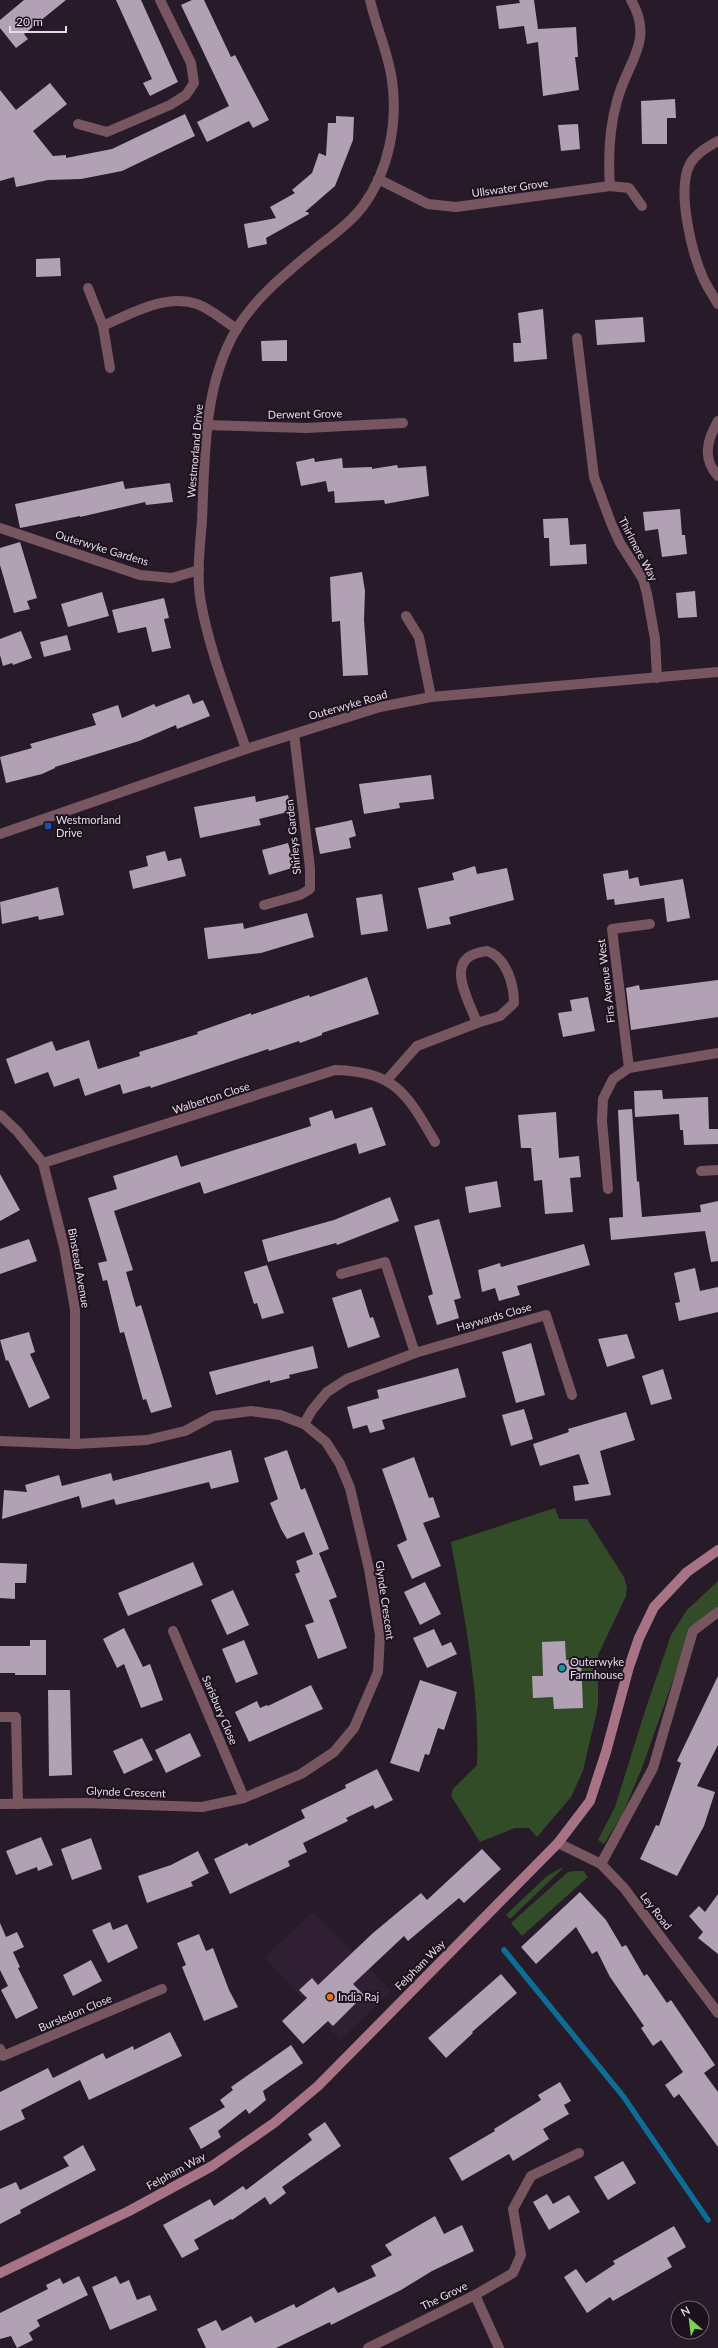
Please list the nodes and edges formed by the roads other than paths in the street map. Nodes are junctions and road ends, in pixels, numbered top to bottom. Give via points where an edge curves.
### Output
1 (160, 0) edge
2 (370, 0) edge
3 (631, 0) edge
4 (78, 124) dead end
5 (718, 141) edge
6 (378, 180) junction
7 (610, 186) junction
8 (642, 206) dead end
9 (88, 288) dead end
10 (718, 304) edge
11 (103, 326) junction
12 (237, 329) junction
13 (577, 338) dead end
14 (110, 368) dead end
15 (718, 422) edge
16 (403, 423) dead end
17 (207, 425) junction
18 (718, 476) edge
19 (0, 528) edge
20 (199, 570) junction
21 (406, 616) dead end
22 (718, 672) edge
23 (657, 678) junction
24 (431, 697) junction
25 (294, 734) junction
26 (246, 749) junction
27 (0, 834) edge
28 (264, 905) dead end
29 (650, 924) dead end
30 (477, 1023) junction
31 (718, 1053) edge
32 (629, 1068) junction
33 (387, 1080) junction
34 (0, 1115) edge
35 (435, 1142) dead end
36 (43, 1163) junction
37 (718, 1170) edge
38 (701, 1171) dead end
39 (608, 1189) dead end
40 (341, 1274) dead end
41 (415, 1353) junction
42 (572, 1395) dead end
43 (304, 1424) junction
44 (0, 1441) edge
45 (75, 1444) junction
46 (718, 1550) edge
47 (718, 1612) edge
48 (173, 1630) dead end
49 (0, 1717) edge
50 (244, 1798) junction
51 (0, 1804) edge
52 (18, 1804) junction
53 (558, 1843) junction
54 (600, 1864) junction
55 (162, 1989) dead end
56 (718, 2013) edge
57 (0, 2049) edge
58 (579, 2153) dead end
59 (0, 2273) edge
60 (475, 2295) junction
61 (368, 2348) edge
62 (499, 2348) edge

1 - 4 street via 191,63 194,83 186,95 107,132
2 - 6 street, Westmorland Drive via 392,79 395,115 388,152
3 - 7 street via 642,24 640,39 617,100 608,156
5 - 10 street via 699,153 690,163 685,178 685,205 691,237 704,279
6 - 7 street, Ullswater Grove via 428,204 456,207
6 - 12 street, Westmorland Drive via 363,206 262,297
7 - 8 street, Ullswater Grove via 629,188
9 - 11 street
11 - 12 street via 139,310 175,301 198,304
11 - 14 street
12 - 17 street, Westmorland Drive via 223,356
13 - 23 street, Thirlmere Way via 594,477 620,543 643,579 655,639
15 - 18 street via 708,442 707,457 712,470
16 - 17 street, Derwent Grove via 306,428
17 - 20 street, Westmorland Drive
19 - 20 street, Outerwyke Gardens via 140,575 172,578
20 - 26 street, Westmorland Drive via 200,601 215,657
21 - 24 street via 419,637
22 - 23 street, Outerwyke Road
23 - 24 street, Outerwyke Road
24 - 25 street, Outerwyke Road via 380,707
25 - 26 street, Outerwyke Road
25 - 28 street, Shirleys Garden via 310,868 310,889 300,895
26 - 27 street, Outerwyke Road
29 - 32 street, Firs Avenue West via 612,929
30 - 30 street via 460,977 468,958 478,952 487,951 495,953 501,959 512,985 514,1003 500,1016
30 - 33 street via 417,1046
31 - 32 street
32 - 39 street via 613,1079 603,1099 602,1121
33 - 35 street, Walberton Close via 411,1101
33 - 36 street, Walberton Close via 359,1071 335,1070
34 - 36 street, Binstead Avenue via 18,1131
36 - 45 street, Binstead Avenue via 76,1309
37 - 38 street
40 - 41 street via 385,1262
41 - 42 street, Haywards Close via 546,1315
41 - 43 street, Haywards Close via 347,1379 327,1392
43 - 45 street, Glynde Crescent via 280,1415 251,1411 213,1416 185,1431 148,1440
43 - 50 street, Glynde Crescent via 326,1442 340,1464 350,1488 362,1531 380,1635 378,1672 354,1728 334,1752 301,1774
44 - 45 street, Glynde Crescent
46 - 53 main road, Felpham Way via 688,1572 654,1607 629,1667 590,1801
47 - 54 street via 693,1631 653,1768
48 - 50 street, Sarisbury Close
49 - 52 street via 16,1716
50 - 52 street, Glynde Crescent via 202,1807 86,1803
51 - 52 street, Glynde Crescent
53 - 54 street, Ley Road
53 - 59 main road, Felpham Way via 318,2086 274,2123 212,2166 129,2211
54 - 56 street, Ley Road via 624,1888
55 - 57 street, Bursledon Close via 3,2056
58 - 60 street, The Grove via 531,2176 513,2209 521,2255 513,2273
60 - 61 street, The Grove
60 - 62 street

